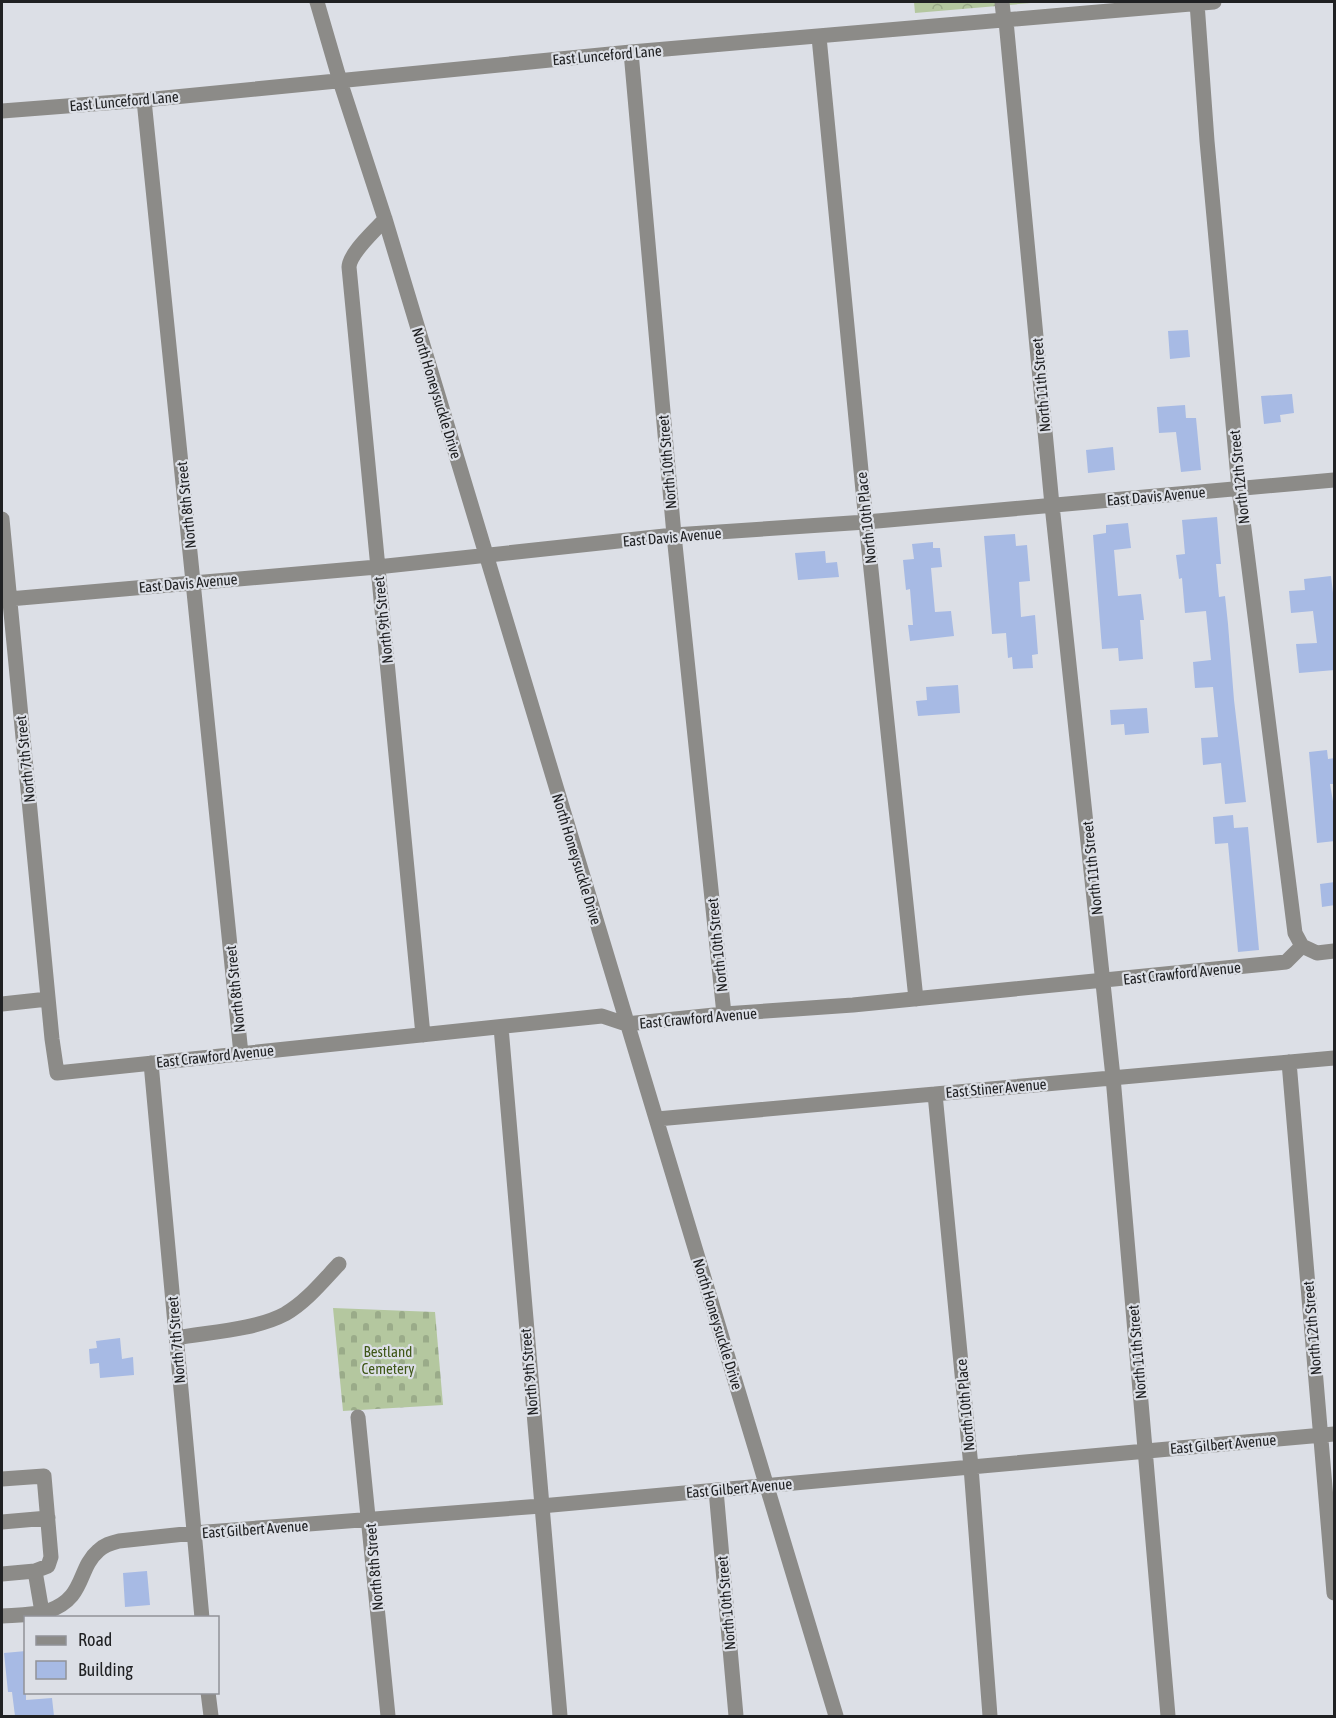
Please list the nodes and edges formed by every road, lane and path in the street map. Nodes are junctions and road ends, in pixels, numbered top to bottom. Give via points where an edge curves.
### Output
1 (317, 2) edge
2 (1002, 2) edge
3 (1214, 2) edge
4 (1180, 3) edge
5 (1197, 3) junction
6 (1005, 21) junction
7 (819, 37) junction
8 (631, 52) junction
9 (340, 81) junction
10 (144, 100) junction
11 (2, 111) edge
12 (385, 219) junction
13 (1335, 480) edge
14 (1239, 489) junction
15 (1052, 505) junction
16 (2, 519) edge
17 (866, 522) junction
18 (674, 536) junction
19 (486, 556) junction
20 (377, 567) junction
21 (194, 582) junction
22 (9, 599) junction
23 (1302, 946) junction
24 (1335, 951) edge
25 (1104, 981) junction
26 (48, 999) junction
27 (916, 999) junction
28 (2, 1004) edge
29 (724, 1014) junction
30 (626, 1024) junction
31 (501, 1027) junction
32 (423, 1035) junction
33 (241, 1054) junction
34 (1335, 1058) edge
35 (1289, 1062) junction
36 (151, 1063) junction
37 (1113, 1077) junction
38 (935, 1094) junction
39 (657, 1119) junction
40 (339, 1264) dead end
41 (176, 1338) junction
42 (358, 1417) dead end
43 (1328, 1434) edge
44 (1146, 1451) junction
45 (971, 1467) junction
46 (2, 1479) edge
47 (766, 1486) junction
48 (716, 1490) junction
49 (541, 1506) junction
50 (48, 1518) junction
51 (369, 1520) junction
52 (2, 1522) edge
53 (194, 1533) junction
54 (35, 1571) junction
55 (2, 1574) edge
56 (1335, 1593) edge
57 (42, 1612) junction
58 (2, 1616) edge
59 (202, 1616) edge
60 (208, 1694) edge
61 (211, 1716) edge
62 (388, 1716) edge
63 (560, 1716) edge
64 (736, 1716) edge
65 (836, 1716) edge
66 (990, 1716) edge
67 (1168, 1716) edge

1 - 9 street, North Honeysuckle Drive
2 - 6 street, North 11th Street
3 - 5 street, East Lunceford Lane
4 - 5 street, East Lunceford Lane
4 - 6 street, East Lunceford Lane
5 - 14 street, North 12th Street
6 - 7 street, East Lunceford Lane
6 - 15 street, North 11th Street
7 - 8 street, East Lunceford Lane
7 - 17 street, North 10th Place
8 - 9 street, East Lunceford Lane
8 - 18 street, North 10th Street
9 - 10 street, East Lunceford Lane
9 - 12 street, North Honeysuckle Drive
10 - 11 street, East Lunceford Lane
10 - 21 street, North 8th Street
12 - 19 street, North Honeysuckle Drive
12 - 20 street, North 9th Street via 349,261
13 - 14 street, East Davis Avenue
14 - 15 street, East Davis Avenue
14 - 23 street, North 12th Street via 1295,933
15 - 17 street, East Davis Avenue
15 - 25 street, North 11th Street
16 - 22 street, North 7th Street
17 - 18 street, East Davis Avenue
17 - 27 street, North 10th Place
18 - 19 street, East Davis Avenue
18 - 29 street, North 10th Street
19 - 20 street, East Davis Avenue
19 - 30 street, North Honeysuckle Drive
20 - 21 street, East Davis Avenue
20 - 32 street, North 9th Street
21 - 22 street, East Davis Avenue
21 - 33 street, North 8th Street
22 - 26 street, North 7th Street
23 - 24 street via 1317,953
23 - 25 street, East Crawford Avenue via 1286,962
25 - 27 street, East Crawford Avenue
25 - 37 street, North 11th Street
26 - 28 street
26 - 36 street, East Crawford Avenue via 57,1073
27 - 29 street, East Crawford Avenue
29 - 30 street, East Crawford Avenue
30 - 31 street, East Crawford Avenue via 602,1016
30 - 39 street, North Honeysuckle Drive
31 - 32 street, East Crawford Avenue
31 - 49 street, North 9th Street
32 - 33 street, East Crawford Avenue
33 - 36 street, East Crawford Avenue
34 - 35 street, East Stiner Avenue
35 - 37 street, East Stiner Avenue
35 - 43 street, North 12th Street
36 - 41 street, North 7th Street
37 - 38 street, East Stiner Avenue
37 - 44 street, North 11th Street
38 - 39 street, East Stiner Avenue
38 - 45 street, North 10th Place
39 - 47 street, North Honeysuckle Drive
40 - 41 street via 310,1296 284,1314 257,1324
41 - 53 street, North 7th Street
42 - 51 street, North 8th Street
43 - 44 street, East Gilbert Avenue
43 - 56 street, North 12th Street
44 - 45 street, East Gilbert Avenue
44 - 67 street, North 11th Street
45 - 47 street, East Gilbert Avenue
45 - 66 street, North 10th Place
46 - 50 street via 44,1476
47 - 48 street, East Gilbert Avenue
47 - 65 street, North Honeysuckle Drive
48 - 49 street, East Gilbert Avenue
48 - 64 street, North 10th Street
49 - 51 street, East Gilbert Avenue
49 - 63 street, North 9th Street
50 - 52 street
50 - 54 street via 51,1557 48,1566
51 - 53 street, East Gilbert Avenue
51 - 62 street, North 8th Street
53 - 57 street, East Gilbert Avenue via 113,1543 97,1551 71,1597
53 - 59 street, North 7th Street
54 - 55 street
54 - 57 street
57 - 58 street
60 - 61 street

